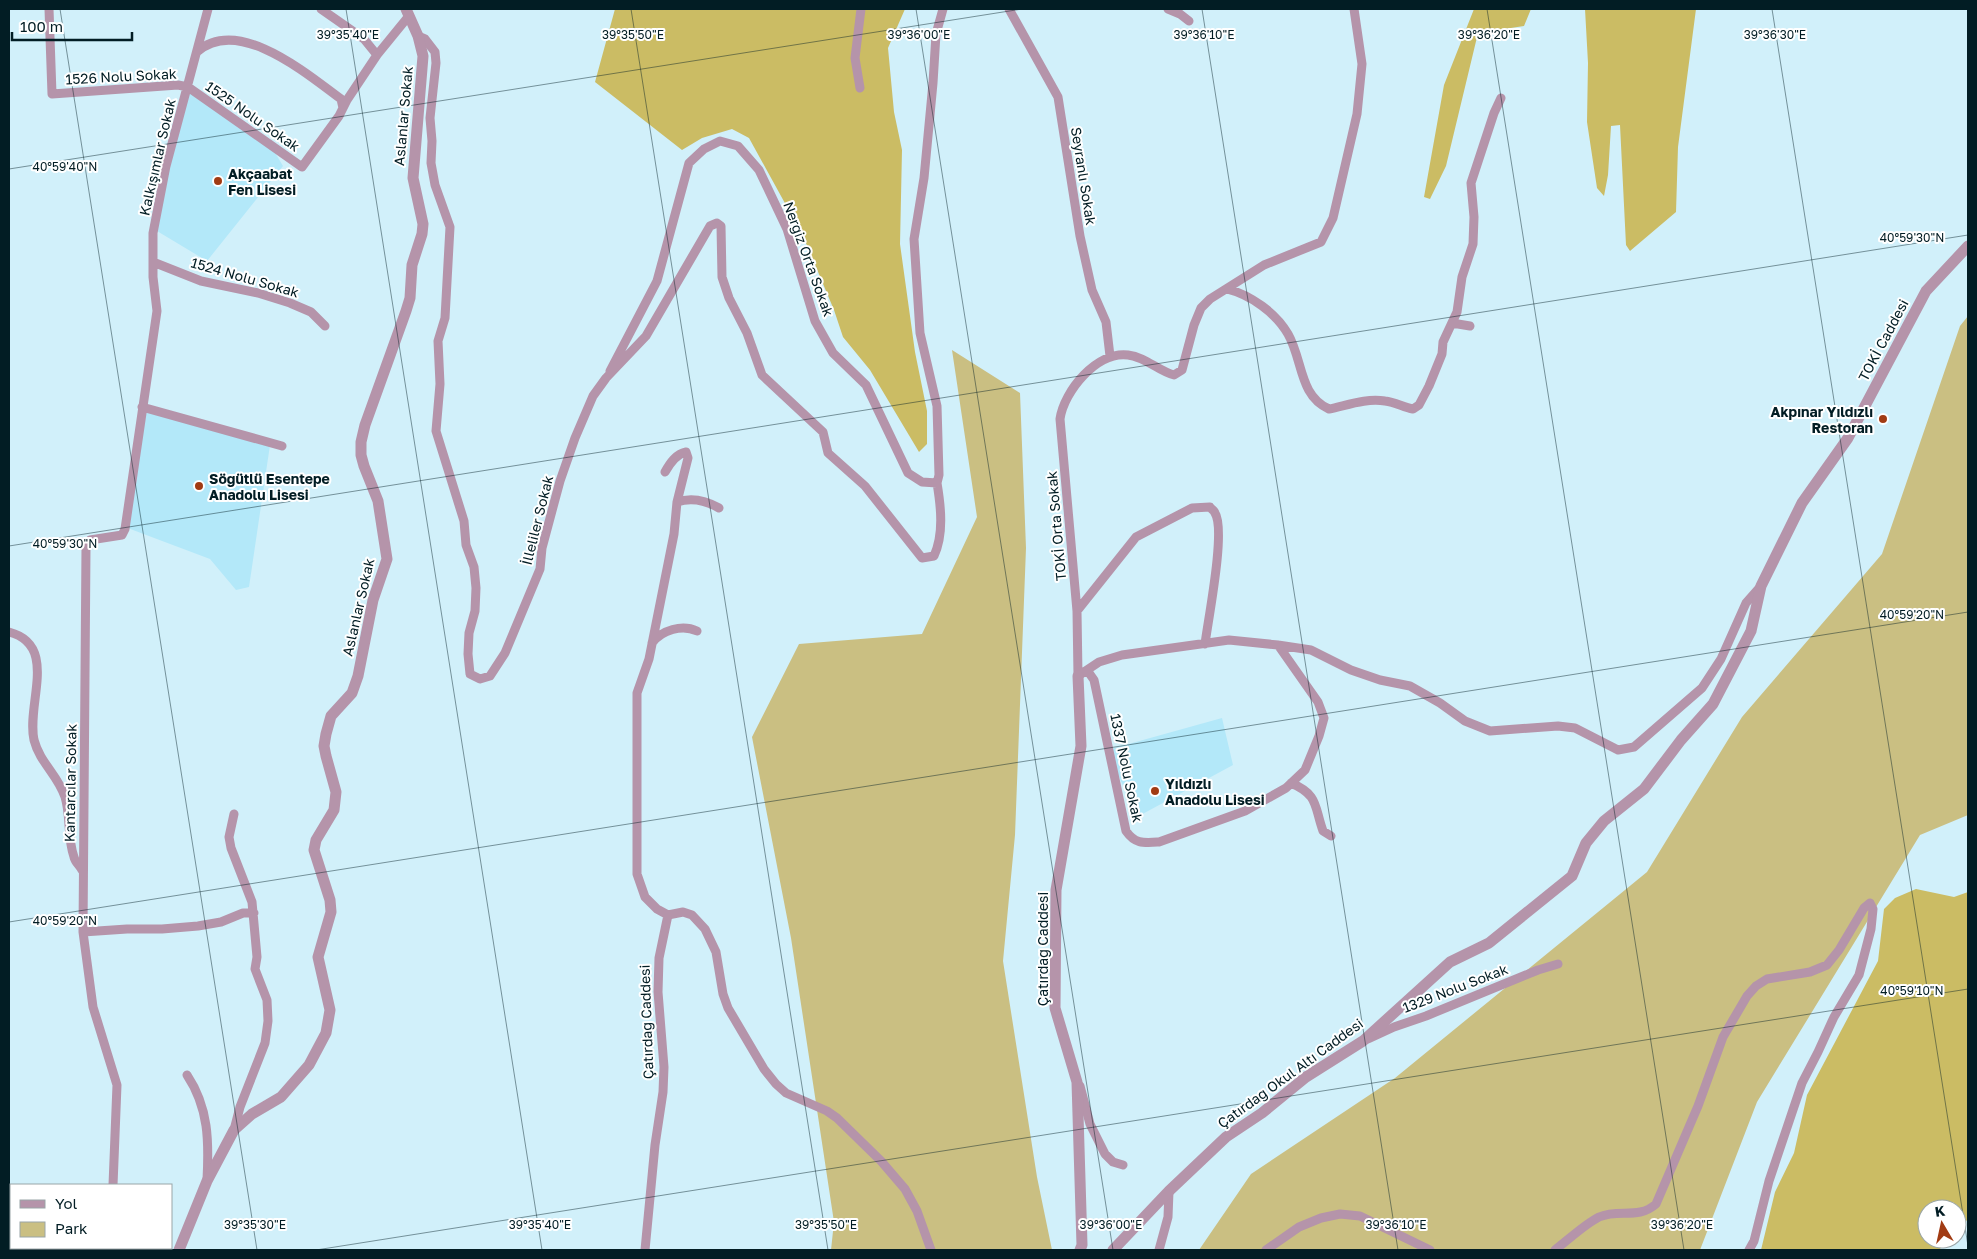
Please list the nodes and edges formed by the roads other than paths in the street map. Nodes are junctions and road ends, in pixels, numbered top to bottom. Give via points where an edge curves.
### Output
1 (49, 9) edge
2 (208, 9) edge
3 (322, 9) edge
4 (861, 9) edge
5 (943, 9) edge
6 (1009, 9) edge
7 (1168, 9) edge
8 (1354, 9) edge
9 (407, 13) edge
10 (1189, 22) dead end
11 (418, 36) junction
12 (196, 52) junction
13 (377, 54) junction
14 (188, 87) junction
15 (860, 88) dead end
16 (1501, 98) dead end
17 (343, 108) junction
18 (1968, 246) edge
19 (153, 262) junction
20 (1228, 289) junction
21 (1452, 323) junction
22 (325, 326) dead end
23 (1470, 326) dead end
24 (1110, 356) junction
25 (606, 378) junction
26 (142, 407) junction
27 (282, 446) dead end
28 (665, 472) dead end
29 (937, 483) junction
30 (677, 502) junction
31 (719, 508) dead end
32 (1761, 586) junction
33 (1077, 611) junction
34 (697, 631) dead end
35 (9, 632) edge
36 (652, 644) junction
37 (1204, 644) junction
38 (1278, 645) junction
39 (1083, 673) junction
40 (1291, 783) junction
41 (234, 814) dead end
42 (1331, 836) dead end
43 (83, 871) junction
44 (254, 913) junction
45 (668, 915) junction
46 (83, 932) junction
47 (1558, 964) dead end
48 (1364, 1042) junction
49 (187, 1075) dead end
50 (1077, 1082) junction
51 (234, 1130) junction
52 (1123, 1165) dead end
53 (207, 1180) junction
54 (113, 1184) edge
55 (1169, 1192) junction
56 (179, 1250) edge
57 (646, 1250) edge
58 (931, 1250) edge
59 (1080, 1250) edge
60 (1113, 1250) edge
61 (1159, 1250) edge
62 (1266, 1250) edge
63 (1430, 1250) edge
64 (1555, 1250) edge
65 (1749, 1250) edge

1 - 14 street, 1526 Nolu Sokak via 52,94 178,85
2 - 12 street, Kalkışımlar Sokak
3 - 13 street via 364,39
4 - 15 street via 855,58
5 - 29 street via 936,34 925,168 914,239 920,333 937,406
6 - 24 street, Seyranlı Sokak via 1058,97 1080,236 1092,290 1106,322
7 - 10 street
8 - 20 street via 1362,64 1357,114 1333,218 1321,242 1264,265
9 - 11 street, Aslanlar Sokak
9 - 13 street
11 - 25 street, İlleliler Sokak via 425,39 435,52 430,118 431,163 450,227 445,318 438,341 440,384 436,431 464,521 466,545 474,567 476,588 468,654 470,674 474,678 490,676 506,653 540,570 547,526 567,458 593,396
11 - 51 street, Aslanlar Sokak via 423,56 413,178 423,224 422,234 412,265 410,298 361,442 364,466 381,512 387,559 373,600 358,676 352,693 331,716 326,734 324,746 336,792 334,810 316,840 314,850 330,900 331,912 318,958 330,1010 326,1033 309,1065 281,1097 252,1114
12 - 14 street, Kalkışımlar Sokak
12 - 17 street via 205,44 219,40 251,43 292,63 341,99
13 - 17 street
14 - 17 street, 1525 Nolu Sokak via 302,167
14 - 19 street, Kalkışımlar Sokak via 166,166 153,233
16 - 21 street via 1471,183 1473,244
18 - 32 street, TOKİ Caddesi via 1926,291 1848,438 1802,503
19 - 22 street, 1524 Nolu Sokak via 202,281 258,293 301,307
19 - 26 street, Kalkışımlar Sokak via 157,311
20 - 21 street via 1249,298 1276,318 1289,335 1312,397 1329,409 1362,401 1384,401 1413,409 1419,405
20 - 24 street via 1200,308 1182,370 1166,373 1144,359 1128,355
21 - 23 street
24 - 33 street, TOKİ Orta Sokak via 1088,370 1062,405 1060,419
25 - 29 street, İlleliler Sokak via 646,336 710,226 717,223 721,226 722,277 762,375 823,432 828,452 865,486 922,558 934,556 938,546 940,512
25 - 29 street, Nergiz Orta Sokak via 657,281 689,163 704,149 720,141 738,146 759,170 787,230 815,321 833,353 866,384 908,473 922,482
26 - 27 street
26 - 43 street, Kantarcılar Sokak via 122,536 90,540 86,547
28 - 30 street via 676,457 686,452 688,458
30 - 31 street via 704,500
30 - 36 street via 674,534
32 - 38 street via 1746,602 1721,659 1702,688 1634,747 1618,750 1575,728 1558,726 1490,732 1464,721 1410,686 1351,670 1311,650
32 - 48 street, Çatırdağ Okul Altı Caddesi via 1751,631 1713,704 1644,789 1604,821 1586,843 1572,876 1489,943 1450,962
33 - 37 street via 1136,537 1192,508 1210,507 1217,519 1217,560
33 - 39 street, TOKİ Orta Sokak
34 - 36 street via 686,628 670,630
35 - 43 street via 26,640 37,658 32,717 34,738 41,759 65,796 74,858
36 - 45 street via 637,693 637,874 646,897
37 - 38 street via 1230,640
37 - 39 street via 1122,655 1099,662
38 - 40 street, 1337 Nolu Sokak via 1318,702 1324,718 1305,770
39 - 40 street, 1337 Nolu Sokak via 1094,680 1126,830 1132,839 1159,842 1220,821 1261,802
39 - 50 street, Çatırdağ Caddesi via 1081,746 1056,890 1055,1008
40 - 42 street via 1311,795 1323,831
41 - 44 street via 229,836 231,848
43 - 46 street, Kantarcılar Sokak
44 - 46 street via 242,913 221,922 198,926
44 - 51 street via 255,968 267,1000 268,1032
45 - 57 street, Çatırdağ Caddesi via 659,958 658,992 663,1092
45 - 58 street via 683,912 705,929 716,952 728,1008 764,1069 786,1093 837,1118 881,1161 917,1211
46 - 54 street, Kantarcılar Sokak via 93,1007 117,1085
47 - 48 street, 1329 Nolu Sokak via 1394,1027
48 - 55 street, Çatırdağ Okul Altı Caddesi via 1306,1077 1226,1138
49 - 53 street via 203,1110 209,1145
50 - 52 street via 1090,1124 1105,1154 1113,1162
50 - 59 street, Çatırdağ Caddesi
51 - 53 street
53 - 56 street
55 - 60 street, Çatırdağ Okul Altı Caddesi
55 - 61 street via 1168,1217
62 - 63 street via 1299,1227 1340,1214 1360,1216
64 - 65 street via 1598,1218 1609,1214 1642,1213 1656,1204 1724,1038 1747,996 1767,979 1810,972 1827,965 1870,903 1873,910 1871,929 1859,975 1834,1017 1802,1083

